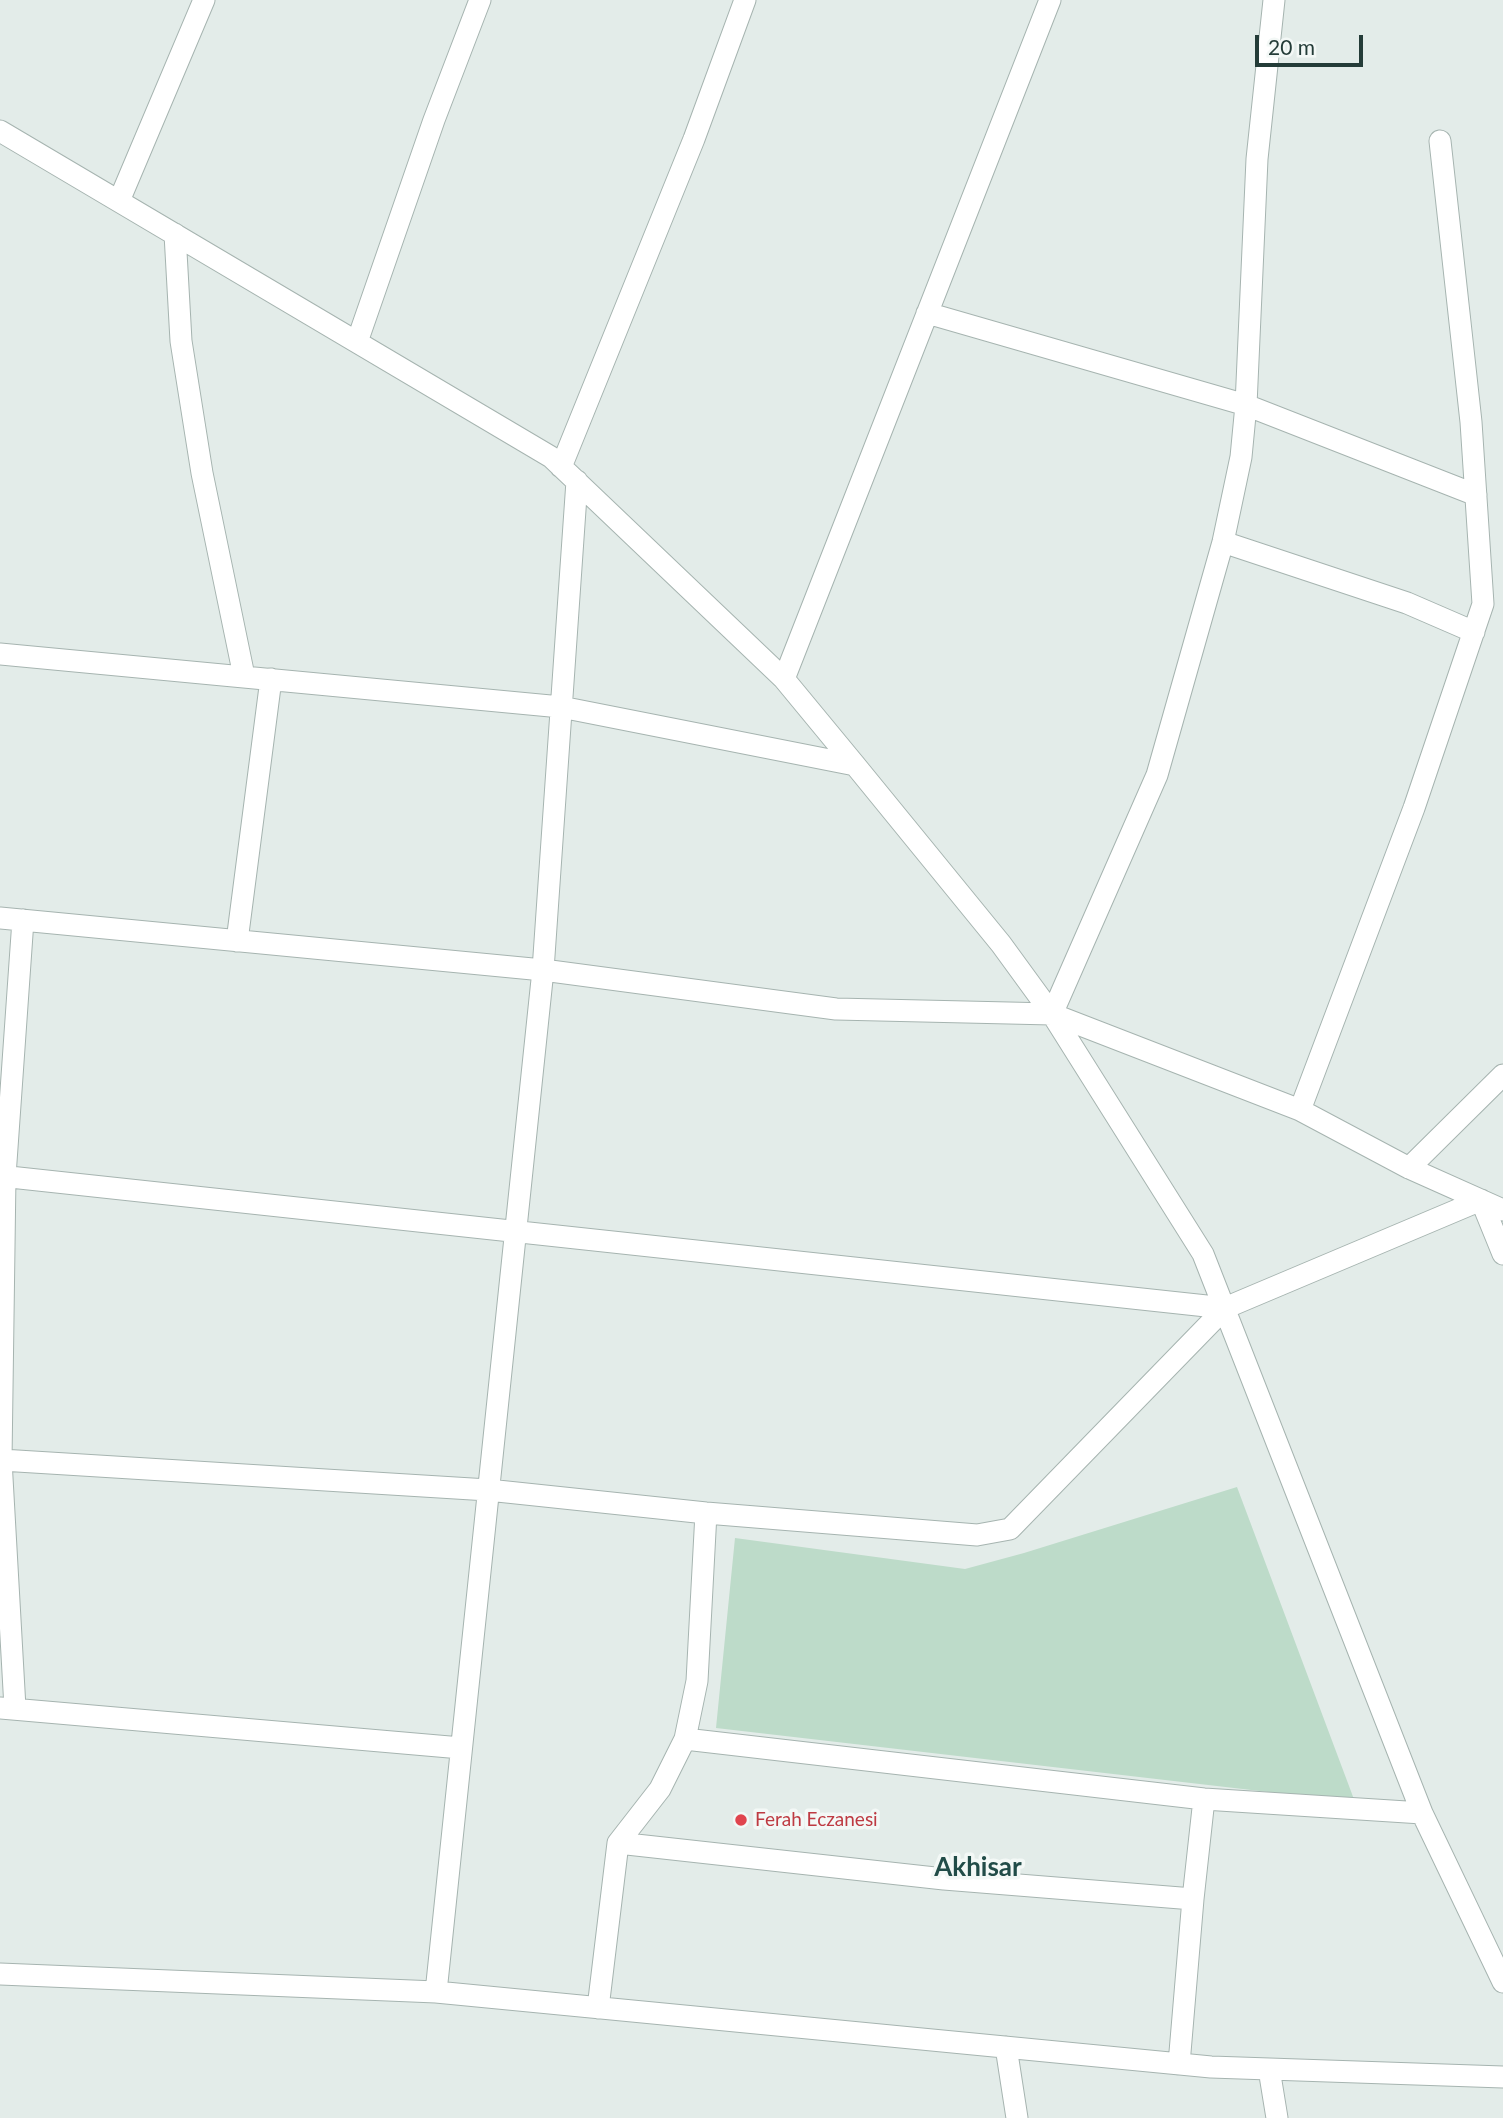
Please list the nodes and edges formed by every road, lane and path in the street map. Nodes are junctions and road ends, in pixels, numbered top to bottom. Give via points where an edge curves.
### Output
1 (204, 0) edge
2 (480, 0) edge
3 (745, 0) edge
4 (1050, 0) edge
5 (1274, 0) edge
6 (0, 131) edge
7 (1440, 141) dead end
8 (119, 201) junction
9 (175, 234) junction
10 (927, 313) junction
11 (358, 342) junction
12 (1246, 405) junction
13 (569, 474) junction
14 (1476, 495) junction
15 (1223, 542) junction
16 (1493, 606) edge
17 (1474, 632) junction
18 (0, 654) edge
19 (244, 676) junction
20 (271, 679) junction
21 (783, 679) junction
22 (561, 706) junction
23 (855, 765) junction
24 (0, 918) edge
25 (23, 920) junction
26 (237, 940) junction
27 (543, 970) junction
28 (1052, 1014) junction
29 (1503, 1075) edge
30 (1300, 1110) junction
31 (1409, 1168) junction
32 (3, 1176) edge
33 (1481, 1200) junction
34 (1503, 1210) edge
35 (516, 1231) junction
36 (1503, 1254) edge
37 (1225, 1308) junction
38 (1, 1460) edge
39 (488, 1490) junction
40 (706, 1513) junction
41 (7, 1708) edge
42 (685, 1739) junction
43 (461, 1748) junction
44 (1204, 1799) junction
45 (1422, 1813) junction
46 (618, 1843) junction
47 (1193, 1899) junction
48 (0, 1974) edge
49 (1503, 1982) edge
50 (436, 1992) junction
51 (598, 2008) junction
52 (1006, 2048) junction
53 (1180, 2064) junction
54 (1269, 2069) junction
55 (1503, 2077) edge
56 (1017, 2118) edge
57 (1277, 2118) edge

1 - 8 street
2 - 11 street
3 - 13 street
4 - 10 street
5 - 12 street via 1257,159
6 - 8 street
7 - 14 street
8 - 9 street
9 - 11 street
9 - 19 street via 181,341 202,473
10 - 12 street
10 - 21 street
11 - 13 street via 551,457
12 - 14 street
12 - 15 street via 1241,457
13 - 21 street
13 - 22 street
14 - 16 street
15 - 17 street via 1407,603
15 - 28 street via 1157,775
16 - 17 street
17 - 30 street
18 - 19 street
19 - 20 street
20 - 22 street
20 - 26 street
21 - 23 street
22 - 23 street
22 - 27 street
23 - 28 street
24 - 25 street
25 - 26 street
25 - 32 street
26 - 27 street
27 - 28 street via 835,1009
27 - 35 street
28 - 30 street
28 - 37 street via 1203,1254
29 - 31 street
30 - 31 street
31 - 33 street
32 - 35 street
32 - 38 street
33 - 34 street
33 - 36 street
33 - 37 street
35 - 37 street
35 - 39 street
37 - 40 street via 1010,1529 977,1535
37 - 45 street
38 - 39 street
38 - 41 street
39 - 40 street
39 - 43 street
40 - 42 street via 697,1681
41 - 43 street
42 - 44 street
42 - 46 street via 660,1789
43 - 50 street
44 - 45 street
44 - 47 street
45 - 49 street
46 - 47 street via 944,1880
46 - 51 street
47 - 53 street
48 - 50 street
50 - 51 street
51 - 52 street
52 - 53 street
52 - 56 street
53 - 54 street
54 - 55 street
54 - 57 street

